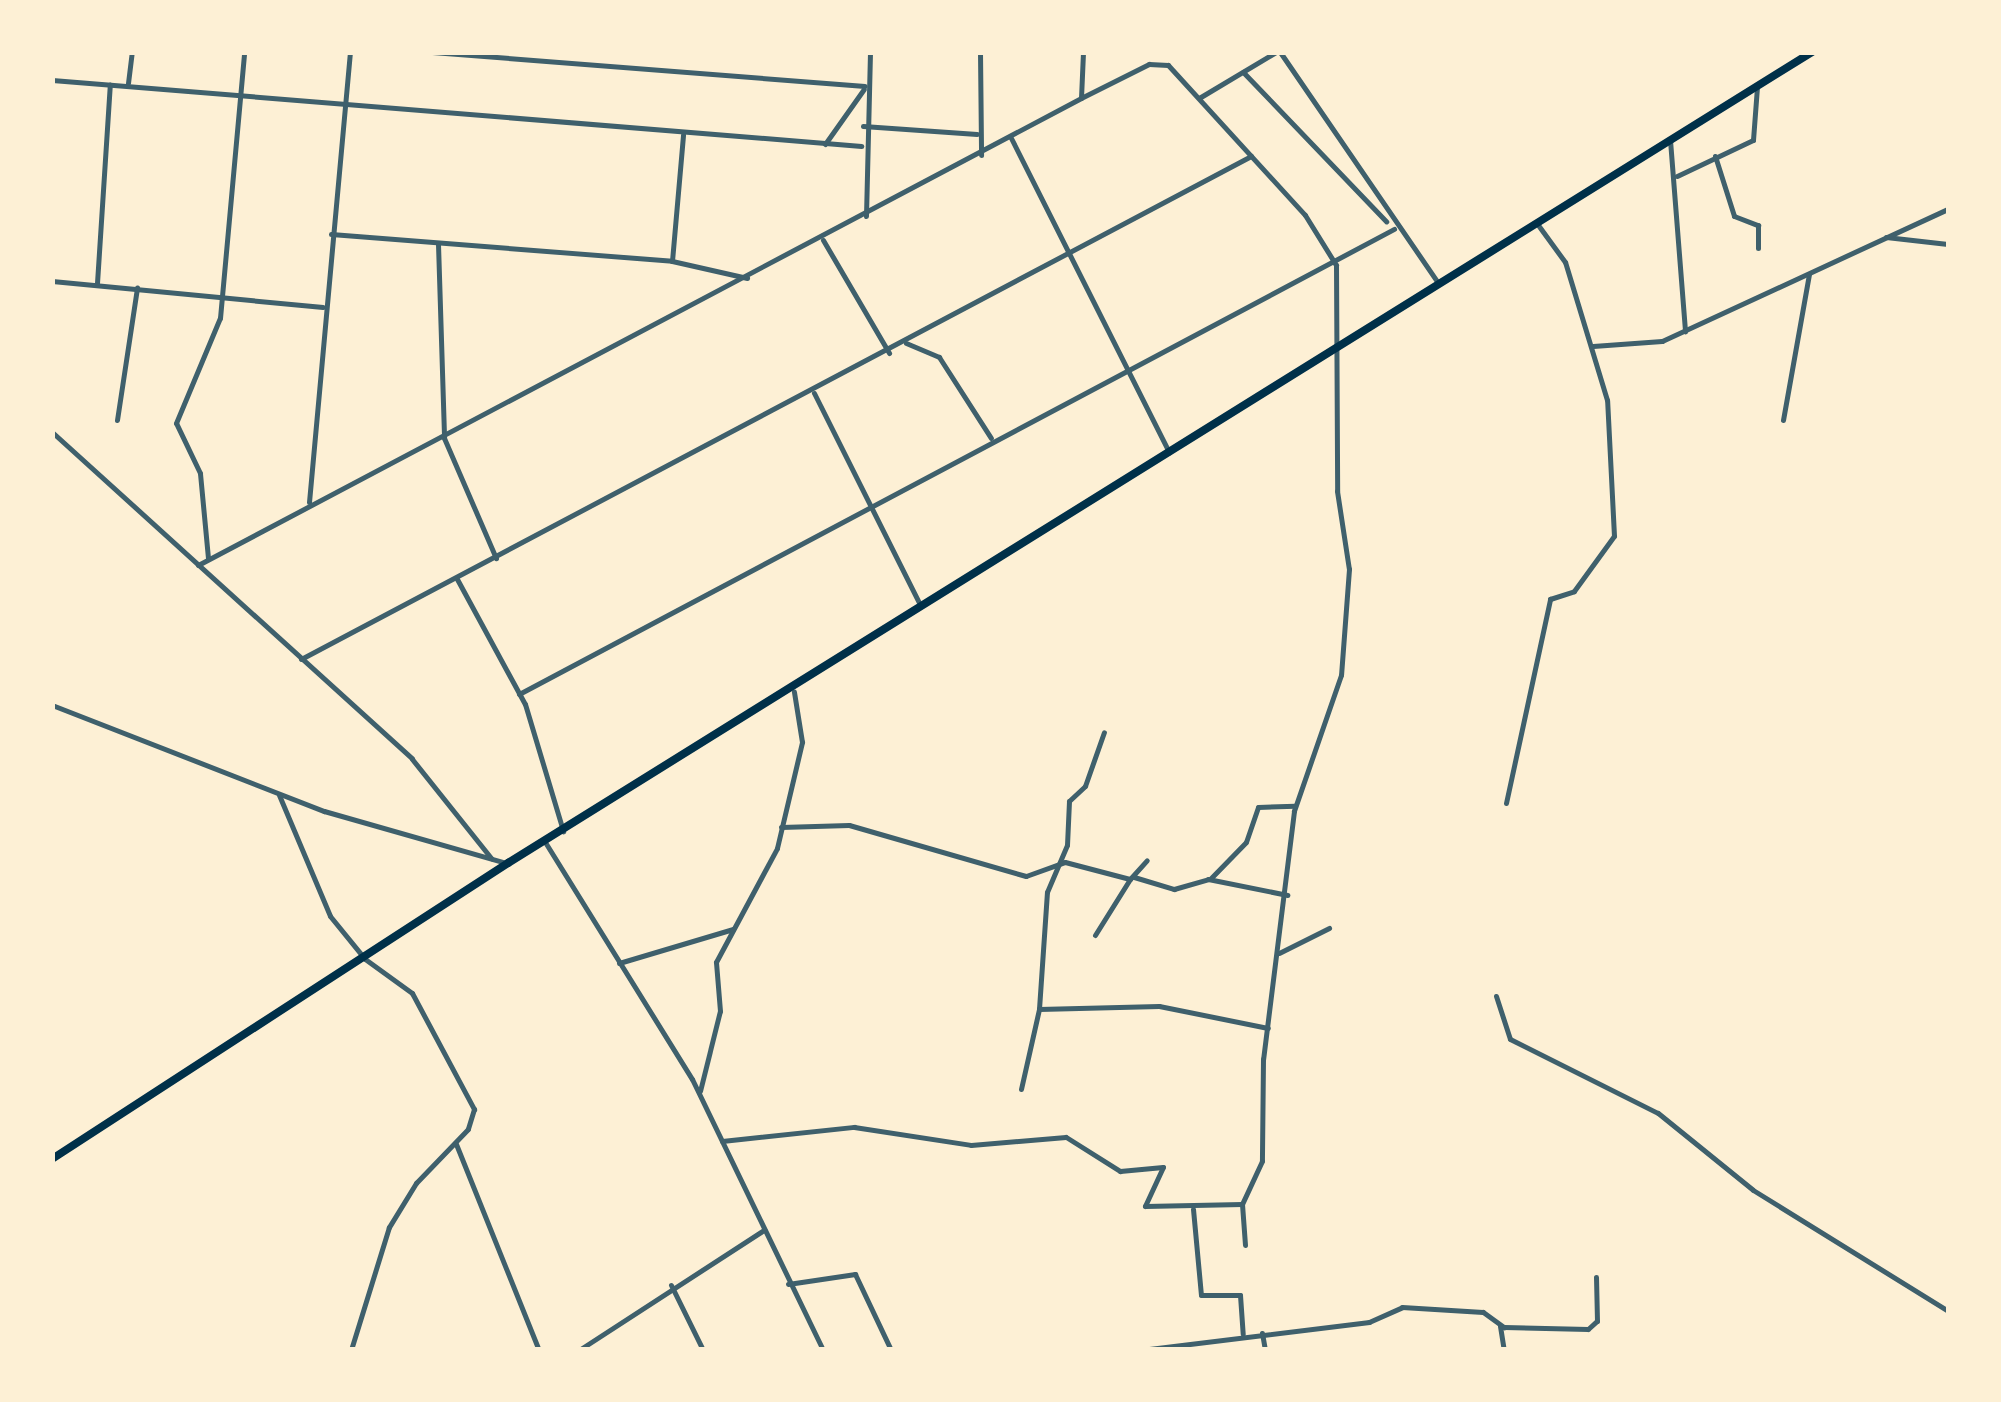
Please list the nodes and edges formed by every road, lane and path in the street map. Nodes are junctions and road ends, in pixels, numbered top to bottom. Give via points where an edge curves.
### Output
1 (132, 52) edge
2 (244, 52) edge
3 (350, 52) edge
4 (432, 52) edge
5 (870, 52) edge
6 (980, 52) edge
7 (1083, 52) edge
8 (1278, 52) edge
9 (1812, 52) edge
10 (1243, 72) junction
11 (52, 80) edge
12 (128, 83) junction
13 (110, 84) junction
14 (864, 87) junction
15 (1757, 87) junction
16 (233, 96) junction
17 (1081, 98) junction
18 (1200, 98) junction
19 (344, 102) junction
20 (863, 126) junction
21 (683, 134) junction
22 (978, 134) junction
23 (1011, 138) junction
24 (1670, 140) junction
25 (825, 144) junction
26 (861, 146) junction
27 (981, 154) junction
28 (1251, 156) junction
29 (1715, 156) junction
30 (1676, 176) junction
31 (1948, 209) edge
32 (866, 216) junction
33 (1538, 225) junction
34 (1393, 229) junction
35 (330, 234) junction
36 (1886, 237) junction
37 (823, 240) junction
38 (438, 244) junction
39 (1948, 244) edge
40 (1758, 248) dead end
41 (1333, 254) junction
42 (1067, 259) junction
43 (672, 261) junction
44 (1809, 274) junction
45 (747, 278) junction
46 (52, 281) edge
47 (97, 284) junction
48 (1439, 284) junction
49 (137, 288) junction
50 (218, 297) junction
51 (324, 308) junction
52 (1685, 332) junction
53 (906, 343) junction
54 (1592, 346) junction
55 (1337, 348) junction
56 (889, 352) junction
57 (1122, 370) junction
58 (814, 393) junction
59 (117, 420) dead end
60 (1784, 420) dead end
61 (52, 432) edge
62 (444, 438) junction
63 (992, 438) junction
64 (1170, 452) junction
65 (309, 504) junction
66 (870, 504) junction
67 (496, 558) junction
68 (208, 559) junction
69 (198, 565) junction
70 (457, 579) junction
71 (921, 606) junction
72 (301, 659) junction
73 (794, 692) junction
74 (519, 694) junction
75 (52, 704) edge
76 (1104, 732) dead end
77 (280, 796) junction
78 (1506, 803) dead end
79 (1294, 806) junction
80 (781, 827) junction
81 (564, 832) junction
82 (545, 842) junction
83 (491, 858) junction
84 (1147, 860) dead end
85 (508, 863) junction
86 (1056, 863) junction
87 (1132, 878) junction
88 (1208, 879) junction
89 (1288, 895) junction
90 (735, 928) junction
91 (1330, 928) dead end
92 (1095, 935) dead end
93 (1279, 953) junction
94 (365, 959) junction
95 (618, 963) junction
96 (1496, 996) dead end
97 (1039, 1010) junction
98 (1268, 1028) junction
99 (1021, 1089) dead end
100 (699, 1093) junction
101 (722, 1141) junction
102 (456, 1144) junction
103 (52, 1159) edge
104 (1242, 1204) junction
105 (1193, 1209) junction
106 (764, 1230) junction
107 (1245, 1245) dead end
108 (1596, 1277) dead end
109 (670, 1284) junction
110 (788, 1284) junction
111 (1948, 1311) edge
112 (1500, 1326) junction
113 (1262, 1332) junction
114 (1243, 1334) junction
115 (351, 1350) edge
116 (539, 1350) edge
117 (579, 1350) edge
118 (703, 1350) edge
119 (824, 1350) edge
120 (891, 1350) edge
121 (1141, 1350) edge
122 (1265, 1350) edge
123 (1504, 1350) edge

1 - 12 street
2 - 16 street
3 - 19 street
4 - 14 street
5 - 14 street
6 - 22 street
7 - 17 street
8 - 10 street
8 - 34 street
9 - 15 main road
10 - 18 street
10 - 34 street
11 - 13 street
12 - 13 street
12 - 16 street
13 - 47 street
14 - 20 street
14 - 25 street
15 - 24 main road
15 - 29 street via 1753,140
16 - 19 street
16 - 50 street
17 - 18 street via 1162,63
17 - 23 street
18 - 28 street
19 - 21 street
19 - 35 street
20 - 22 street
20 - 26 street
21 - 25 street
21 - 43 street
22 - 27 street
23 - 27 street
23 - 42 street
24 - 30 street
24 - 33 main road
25 - 26 street
26 - 32 street
27 - 32 street
28 - 41 street
28 - 42 street
29 - 30 street
29 - 40 street via 1734,216 1758,225
30 - 52 street
31 - 36 street
32 - 37 street
33 - 48 main road
33 - 54 street via 1565,262
34 - 41 street
34 - 48 street
35 - 38 street
35 - 51 street
36 - 39 street
36 - 44 street
37 - 45 street
37 - 56 street
38 - 43 street
38 - 62 street
41 - 55 street
41 - 57 street
42 - 53 street
42 - 57 street
43 - 45 street
44 - 52 street
44 - 60 street
45 - 62 street
46 - 47 street
47 - 49 street
48 - 55 main road
49 - 50 street
49 - 59 street
50 - 51 street
50 - 68 street via 205,363 176,423 200,472
51 - 65 street
52 - 54 street
53 - 56 street
53 - 63 street via 938,357
54 - 78 street via 1608,410 1614,536 1574,591 1550,599
55 - 64 main road
55 - 79 street via 1338,491 1349,569 1341,674
56 - 58 street
57 - 63 street
57 - 64 street
58 - 66 street
58 - 67 street
61 - 69 street
62 - 65 street
62 - 67 street
63 - 66 street
64 - 71 main road
65 - 68 street
66 - 71 street
66 - 74 street
67 - 70 street
68 - 69 street
69 - 72 street
70 - 72 street
70 - 74 street
71 - 73 main road
72 - 83 street via 412,759
73 - 80 street via 802,742
73 - 81 main road
74 - 81 street
75 - 77 street
76 - 86 street via 1085,786 1069,802
77 - 83 street
77 - 94 street via 330,916
79 - 88 street via 1258,807 1246,842
79 - 89 street
80 - 86 street via 849,825 1026,876
80 - 90 street
81 - 82 main road
82 - 85 main road
82 - 95 street
83 - 85 street
84 - 87 street
85 - 94 main road
86 - 87 street
86 - 97 street
87 - 88 street via 1174,889
87 - 92 street
88 - 89 street
89 - 93 street
90 - 95 street
90 - 100 street via 716,962 720,1011
91 - 93 street
93 - 98 street
94 - 102 street via 412,993 470,1101 474,1116
94 - 103 main road
95 - 100 street
96 - 111 street via 1510,1039 1658,1113 1753,1190
97 - 98 street via 1159,1006
97 - 99 street
98 - 104 street via 1262,1161
100 - 101 street
101 - 105 street via 854,1126 971,1145 1079,1138 1120,1171 1164,1168 1145,1206
101 - 106 street
102 - 115 street via 416,1183 389,1228
102 - 116 street
104 - 105 street
104 - 107 street
105 - 114 street via 1201,1295 1240,1295
106 - 109 street
106 - 110 street
108 - 112 street via 1593,1328
109 - 117 street
109 - 118 street
110 - 119 street
110 - 120 street via 856,1274
112 - 113 street via 1483,1312 1409,1306 1369,1322
112 - 123 street
113 - 114 street
113 - 122 street
114 - 121 street

